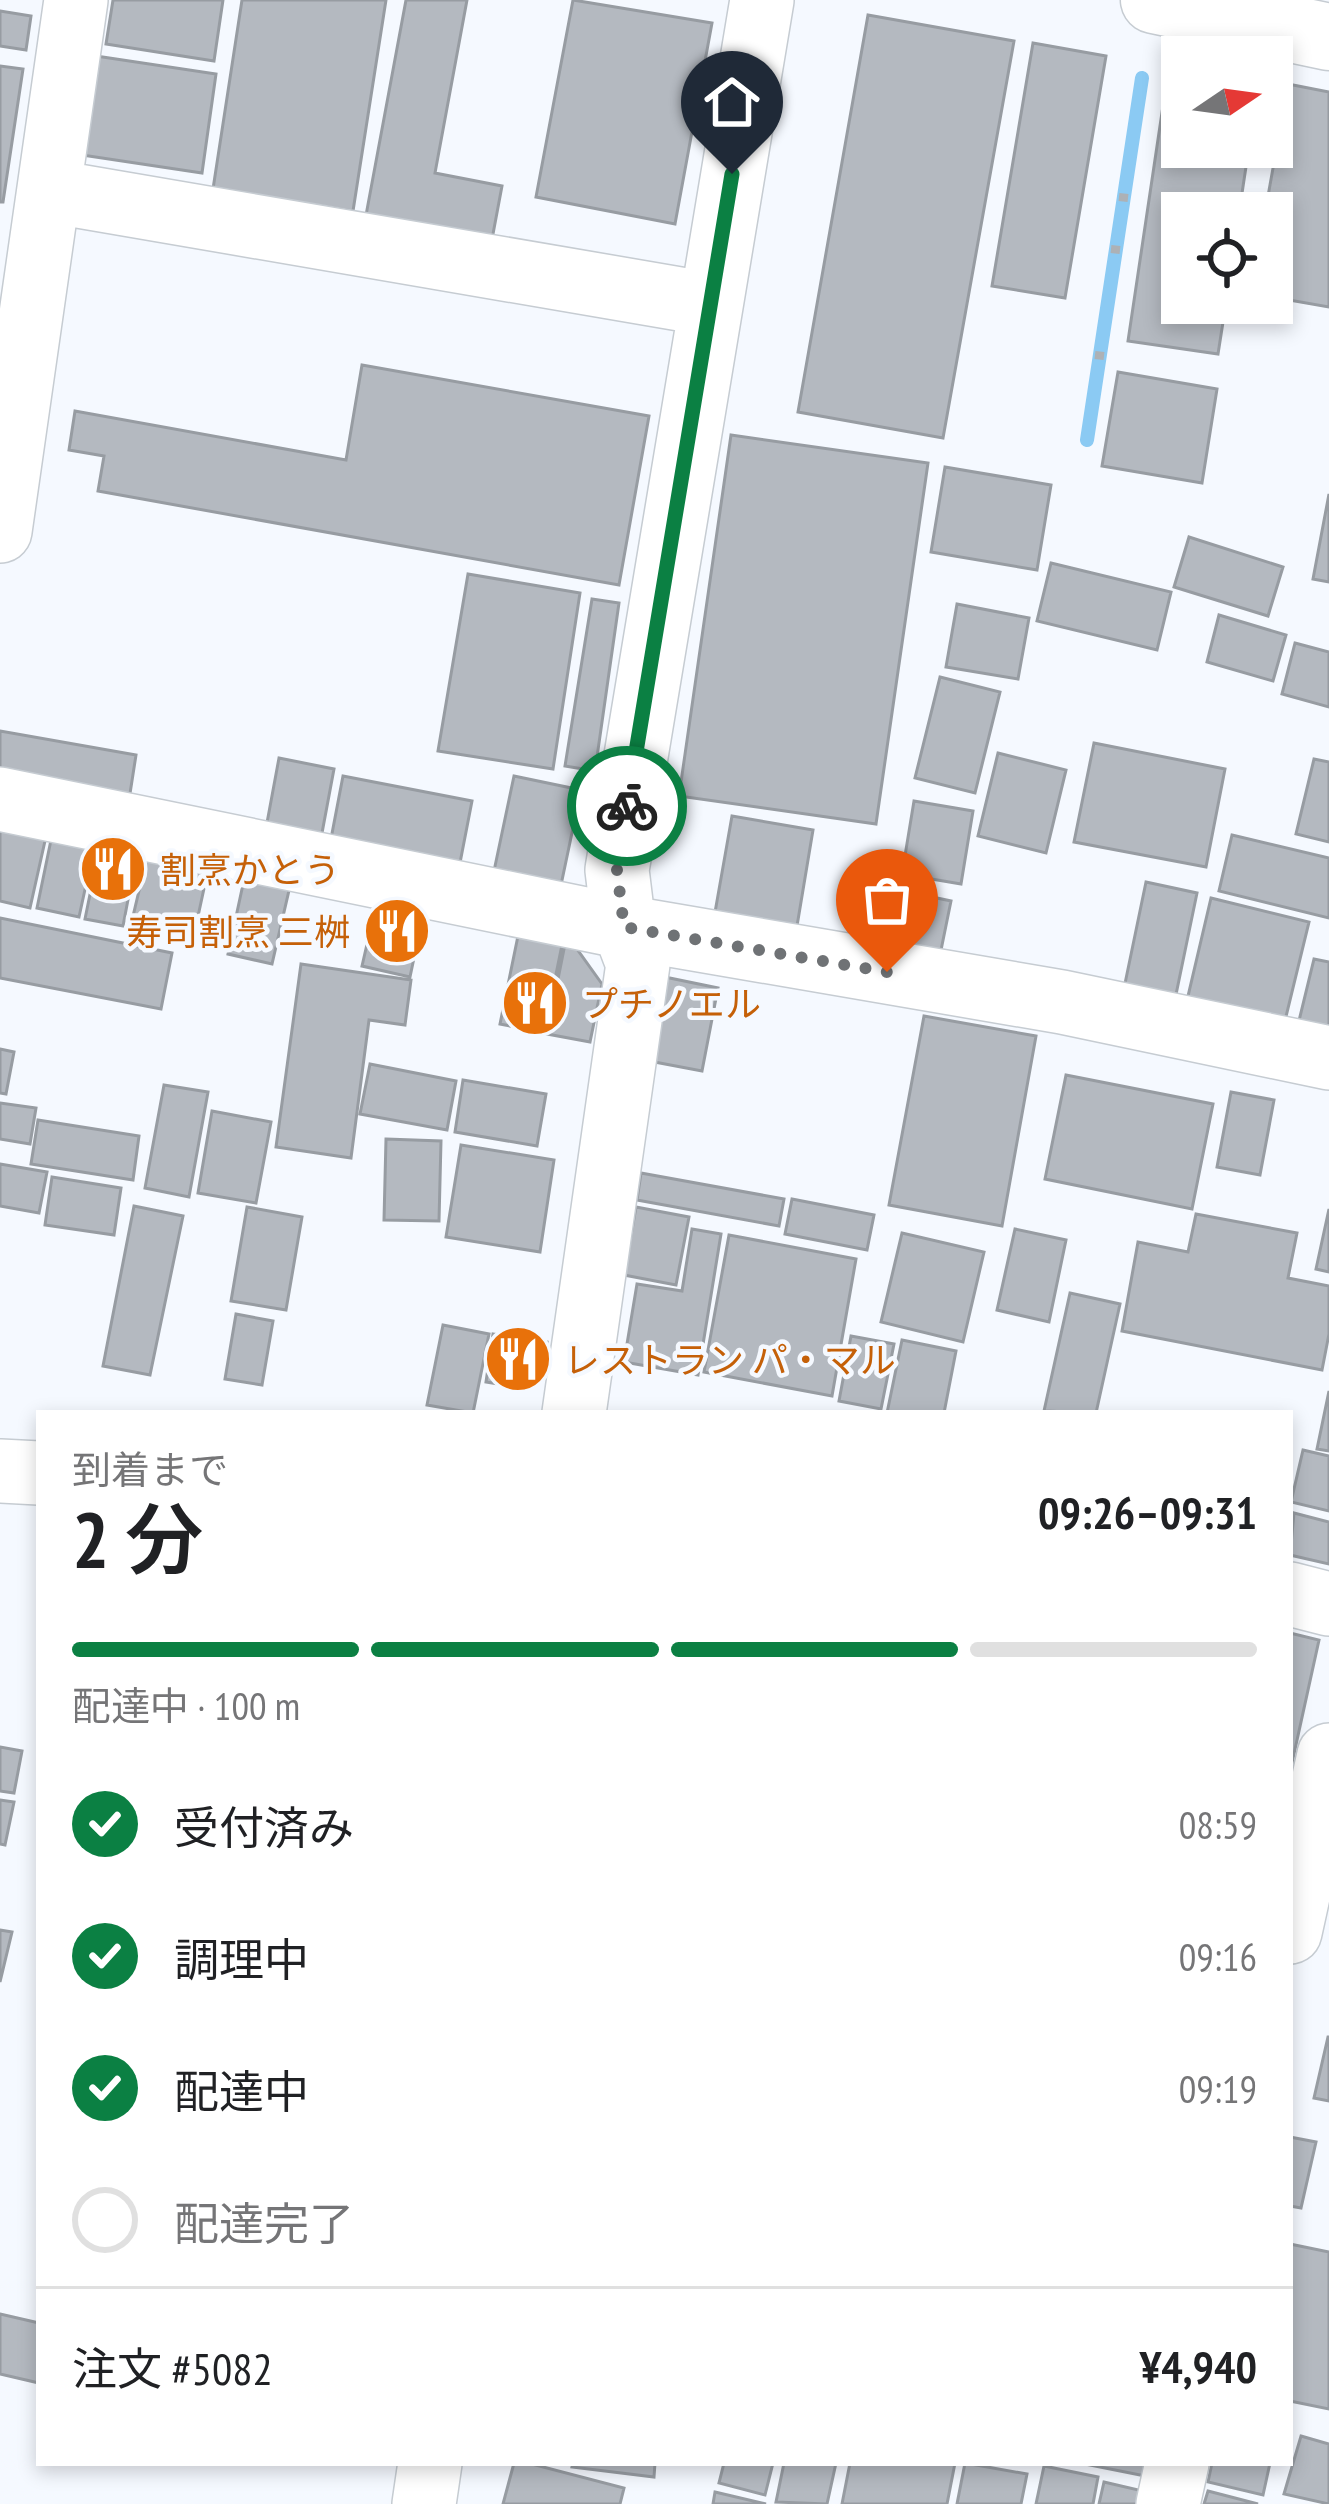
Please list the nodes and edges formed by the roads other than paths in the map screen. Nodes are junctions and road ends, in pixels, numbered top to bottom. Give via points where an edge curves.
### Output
1 (76, 0) edge
2 (762, 0) edge
3 (1154, 0) edge
4 (1329, 37) edge
5 (49, 191) junction
6 (709, 304) junction
7 (0, 531) edge
8 (0, 799) edge
9 (624, 927) junction
10 (1329, 1058) edge
11 (574, 1410) edge
12 (0, 1471) edge
13 (36, 1473) edge
14 (1293, 1595) edge
15 (1329, 1604) edge
16 (1329, 1755) edge
17 (1293, 1918) edge
18 (430, 2466) edge
19 (1176, 2466) edge
20 (424, 2504) edge
21 (1168, 2504) edge

1 - 5 street
2 - 6 street
3 - 4 highway
5 - 6 street
5 - 7 street
6 - 9 street via 617,870
8 - 9 street
9 - 10 street via 1062,1002
9 - 11 street via 638,964
12 - 13 street
14 - 15 street
16 - 17 street
18 - 20 street
19 - 21 street

